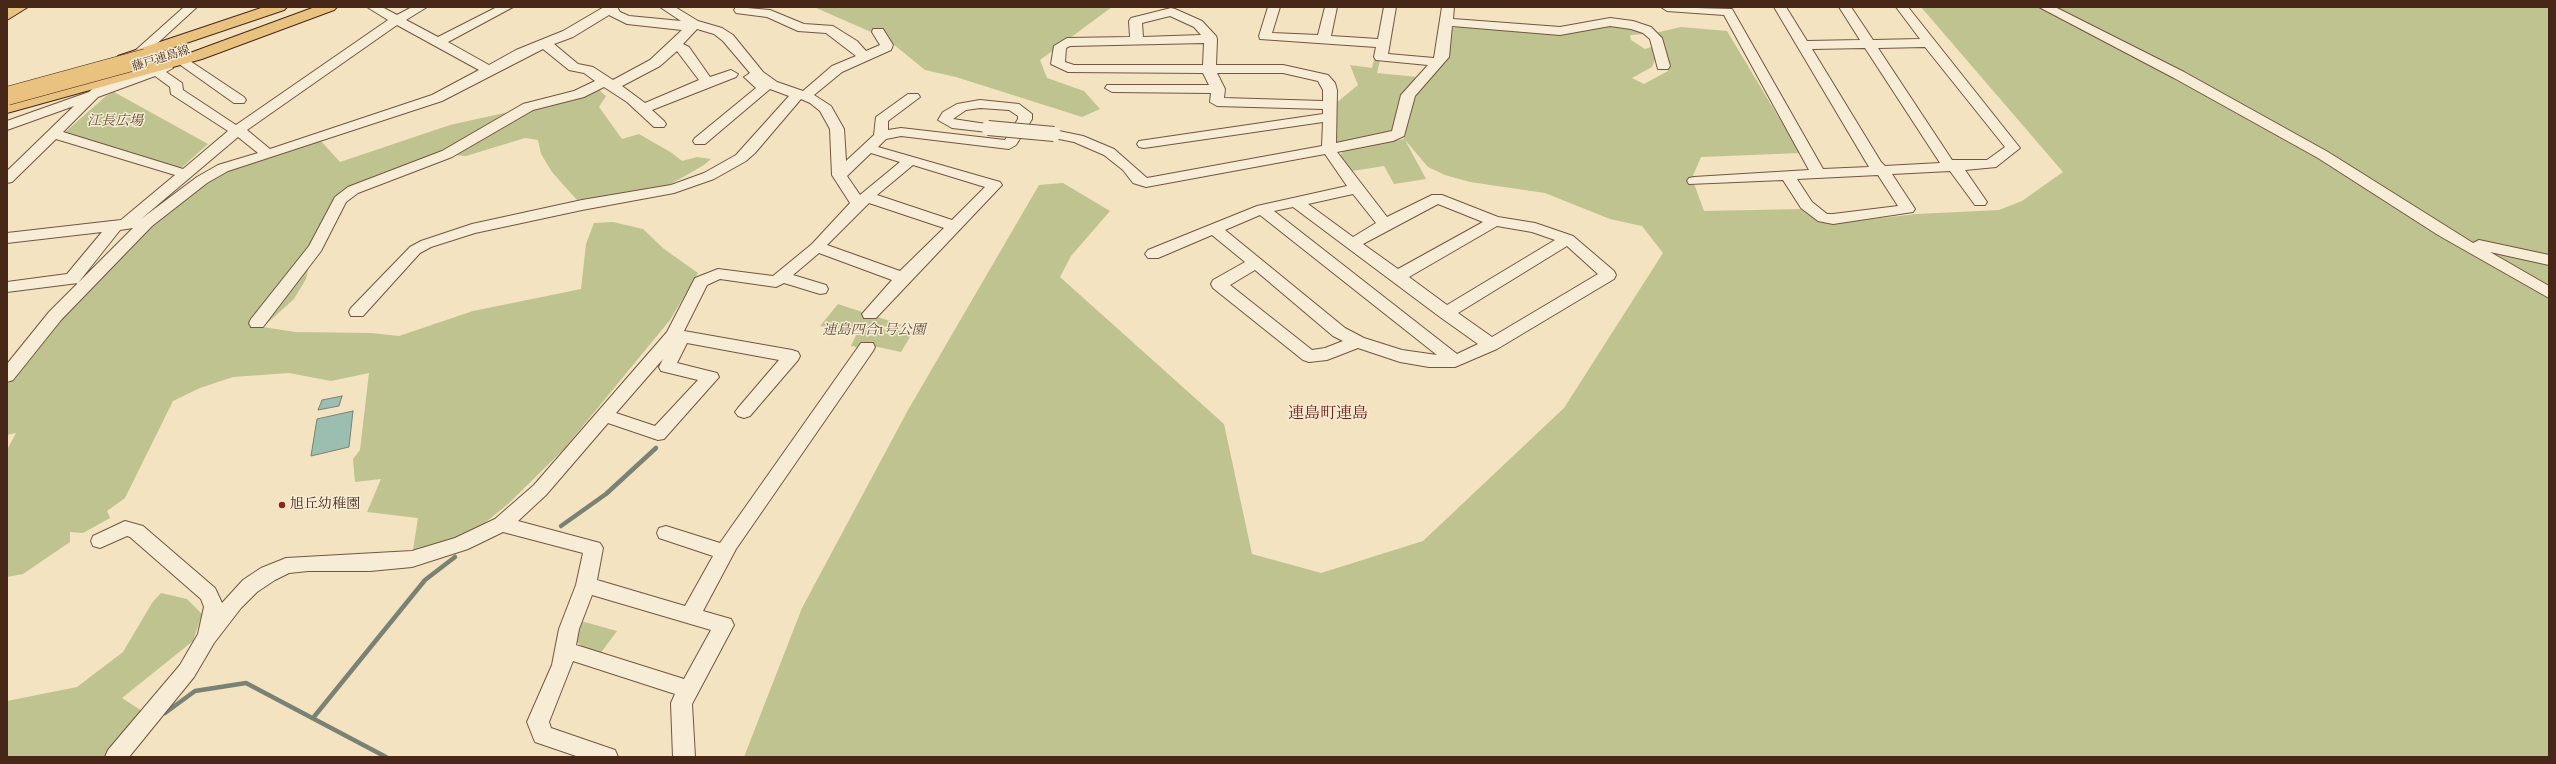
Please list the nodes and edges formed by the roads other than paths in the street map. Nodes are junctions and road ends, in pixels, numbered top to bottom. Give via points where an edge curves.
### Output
1 (20, 7) edge
2 (191, 7) edge
3 (280, 7) edge
4 (294, 7) edge
5 (312, 7) edge
6 (329, 7) edge
7 (373, 7) edge
8 (421, 7) edge
9 (507, 7) edge
10 (666, 7) edge
11 (1274, 7) edge
12 (1331, 7) edge
13 (1390, 7) edge
14 (1448, 7) edge
15 (1667, 7) edge
16 (1780, 7) edge
17 (1845, 7) edge
18 (1902, 7) edge
19 (2045, 7) edge
20 (610, 8) edge
21 (740, 10) dead end
22 (7, 15) edge
23 (395, 21) junction
24 (1447, 22) junction
25 (692, 26) junction
26 (878, 32) dead end
27 (1211, 39) junction
28 (1324, 39) junction
29 (1137, 41) junction
30 (437, 43) junction
31 (1382, 43) junction
32 (1929, 43) junction
33 (544, 44) junction
34 (1870, 44) junction
35 (676, 45) junction
36 (1803, 45) junction
37 (865, 57) junction
38 (190, 59) junction
39 (140, 60) junction
40 (1438, 62) junction
41 (1663, 66) dead end
42 (752, 69) junction
43 (489, 70) junction
44 (1210, 71) junction
45 (156, 72) junction
46 (731, 74) dead end
47 (707, 82) junction
48 (106, 83) junction
49 (609, 83) junction
50 (1112, 88) dead end
51 (7, 89) edge
52 (1218, 89) junction
53 (92, 95) junction
54 (802, 95) junction
55 (7, 96) edge
56 (913, 97) dead end
57 (239, 100) dead end
58 (7, 102) edge
59 (7, 108) edge
60 (643, 109) junction
61 (1330, 111) junction
62 (27, 112) junction
63 (659, 124) dead end
64 (7, 126) edge
65 (236, 129) junction
66 (55, 134) junction
67 (882, 136) junction
68 (700, 141) dead end
69 (1144, 144) dead end
70 (867, 148) junction
71 (1329, 150) junction
72 (268, 154) junction
73 (911, 160) junction
74 (1956, 168) junction
75 (1883, 171) junction
76 (182, 174) junction
77 (1818, 174) junction
78 (839, 175) junction
79 (1788, 176) junction
80 (7, 179) edge
81 (1694, 181) dead end
82 (1356, 189) junction
83 (862, 201) junction
84 (1296, 202) junction
85 (1980, 202) dead end
86 (1262, 210) junction
87 (1495, 221) junction
88 (147, 223) junction
89 (1385, 224) junction
90 (121, 225) junction
91 (954, 226) junction
92 (1213, 228) junction
93 (2443, 232) junction
94 (7, 238) edge
95 (1568, 240) junction
96 (1352, 244) junction
97 (817, 247) junction
98 (1153, 254) dead end
99 (2549, 260) edge
100 (1254, 264) junction
101 (781, 277) junction
102 (1397, 277) junction
103 (903, 278) junction
104 (7, 288) edge
105 (820, 289) dead end
106 (2549, 293) edge
107 (357, 312) dead end
108 (1446, 313) junction
109 (870, 314) dead end
110 (257, 323) dead end
111 (678, 336) junction
112 (1358, 342) junction
113 (1491, 345) junction
114 (867, 347) dead end
115 (1455, 361) junction
116 (7, 376) edge
117 (744, 412) dead end
118 (605, 416) junction
119 (502, 524) junction
120 (666, 533) dead end
121 (100, 541) dead end
122 (725, 552) junction
123 (586, 584) junction
124 (691, 614) junction
125 (207, 637) junction
126 (566, 651) junction
127 (688, 689) junction
128 (116, 757) edge
129 (607, 757) edge
130 (684, 757) edge

1 - 22 main road
2 - 39 street
3 - 39 main road
4 - 39 main road, 藤戸連島線
5 - 39 main road, 藤戸連島線 via 214,43
6 - 38 main road
7 - 23 street
8 - 23 street
9 - 30 street
10 - 25 street
11 - 28 street via 1265,36
12 - 28 street
13 - 31 street
14 - 24 street
15 - 77 street via 1728,12
16 - 36 street
17 - 34 street
18 - 32 street
19 - 93 street via 2179,75 2322,155
20 - 25 street via 615,15 627,20
20 - 33 street via 568,34
21 - 37 street via 770,14 802,28 829,29 852,44
23 - 30 street
23 - 65 street
24 - 40 street via 1442,56
24 - 41 street via 1560,31 1610,22 1633,25 1647,30 1656,38
25 - 35 street
25 - 42 street via 718,31 728,38
26 - 37 street via 887,45
27 - 29 street
27 - 29 street via 1198,24 1171,12 1135,21
27 - 44 street
28 - 31 street
29 - 44 street via 1067,42 1060,46 1058,64 1073,69
30 - 43 street
31 - 40 street via 1381,57
32 - 34 street
32 - 74 street via 2013,148 1991,164
33 - 43 street
33 - 49 street via 574,67 588,70
34 - 36 street
34 - 74 street via 1947,163
35 - 47 street via 684,50
35 - 49 street via 655,63
36 - 75 street via 1875,165
37 - 54 street via 837,69
38 - 45 street
38 - 48 main road
38 - 57 street
39 - 48 street
39 - 51 main road
39 - 55 main road, 藤戸連島線, bridge
39 - 58 main road, 藤戸連島線
40 - 71 street via 1408,95 1397,135
42 - 54 street via 772,85
42 - 68 street via 749,75 764,88
43 - 72 street via 437,98
44 - 52 street
44 - 61 street via 1283,69 1323,78 1328,83
45 - 53 street
45 - 65 street via 177,86 176,90
46 - 47 street
47 - 60 street
48 - 53 street
48 - 62 main road
49 - 60 street
49 - 110 street via 579,94 528,107 447,154 353,190 340,200 316,248
50 - 52 street
52 - 61 street via 1217,102
53 - 62 street
53 - 66 street
54 - 78 street via 826,109 833,119 837,129
54 - 107 street via 741,158 709,176 674,189 582,205 472,229 426,244 415,250
56 - 67 street via 881,120
59 - 62 main road
60 - 63 street
61 - 69 street
61 - 71 street
62 - 64 street
65 - 72 street
65 - 76 street
66 - 76 street
66 - 80 street
67 - 70 street
67 - 71 street, bridge via 901,132 1009,145 1025,119 1025,114 1004,105 980,104 962,107 948,115 946,120 952,124 988,128 1054,134 1078,139 1109,152 1128,167 1138,180 1146,183
70 - 73 street
70 - 78 street
71 - 82 street
72 - 88 street via 223,168 202,180
73 - 83 street
73 - 91 street via 995,184
74 - 75 street
74 - 85 street
75 - 77 street
75 - 79 street via 1908,209 1833,219 1823,218 1806,205
76 - 90 street
77 - 79 street
78 - 83 street
79 - 81 street
82 - 84 street
82 - 89 street
83 - 91 street
83 - 97 street
84 - 86 street
84 - 96 street
86 - 92 street
86 - 115 street
87 - 89 street via 1437,198
87 - 95 street via 1535,228
87 - 102 street
88 - 90 street
88 - 116 street via 55,316
89 - 96 street
90 - 94 street
90 - 104 street via 72,279
91 - 103 street
92 - 98 street
92 - 100 street
93 - 99 street via 2487,248
93 - 106 street
95 - 108 street
95 - 113 street via 1608,275
96 - 102 street
97 - 101 street
97 - 103 street
100 - 112 street via 1339,332
100 - 112 street via 1219,284 1309,356 1327,354
101 - 105 street
101 - 111 street via 776,282 718,274 701,282
102 - 108 street
103 - 109 street
108 - 113 street
111 - 117 street via 792,356
111 - 118 street
111 - 118 street via 667,367 711,377 658,434
112 - 115 street via 1400,356
113 - 115 street
114 - 122 street
118 - 119 street via 540,490
119 - 123 street via 593,548
119 - 125 street via 461,544 412,559 286,566 250,586
120 - 122 street
121 - 125 street via 125,528 136,530 208,594 214,607
122 - 124 street
123 - 124 street
123 - 126 street via 570,629
124 - 127 street via 724,625
125 - 128 street via 187,671
126 - 127 street
126 - 129 street via 538,722 543,735
127 - 130 street via 680,703

